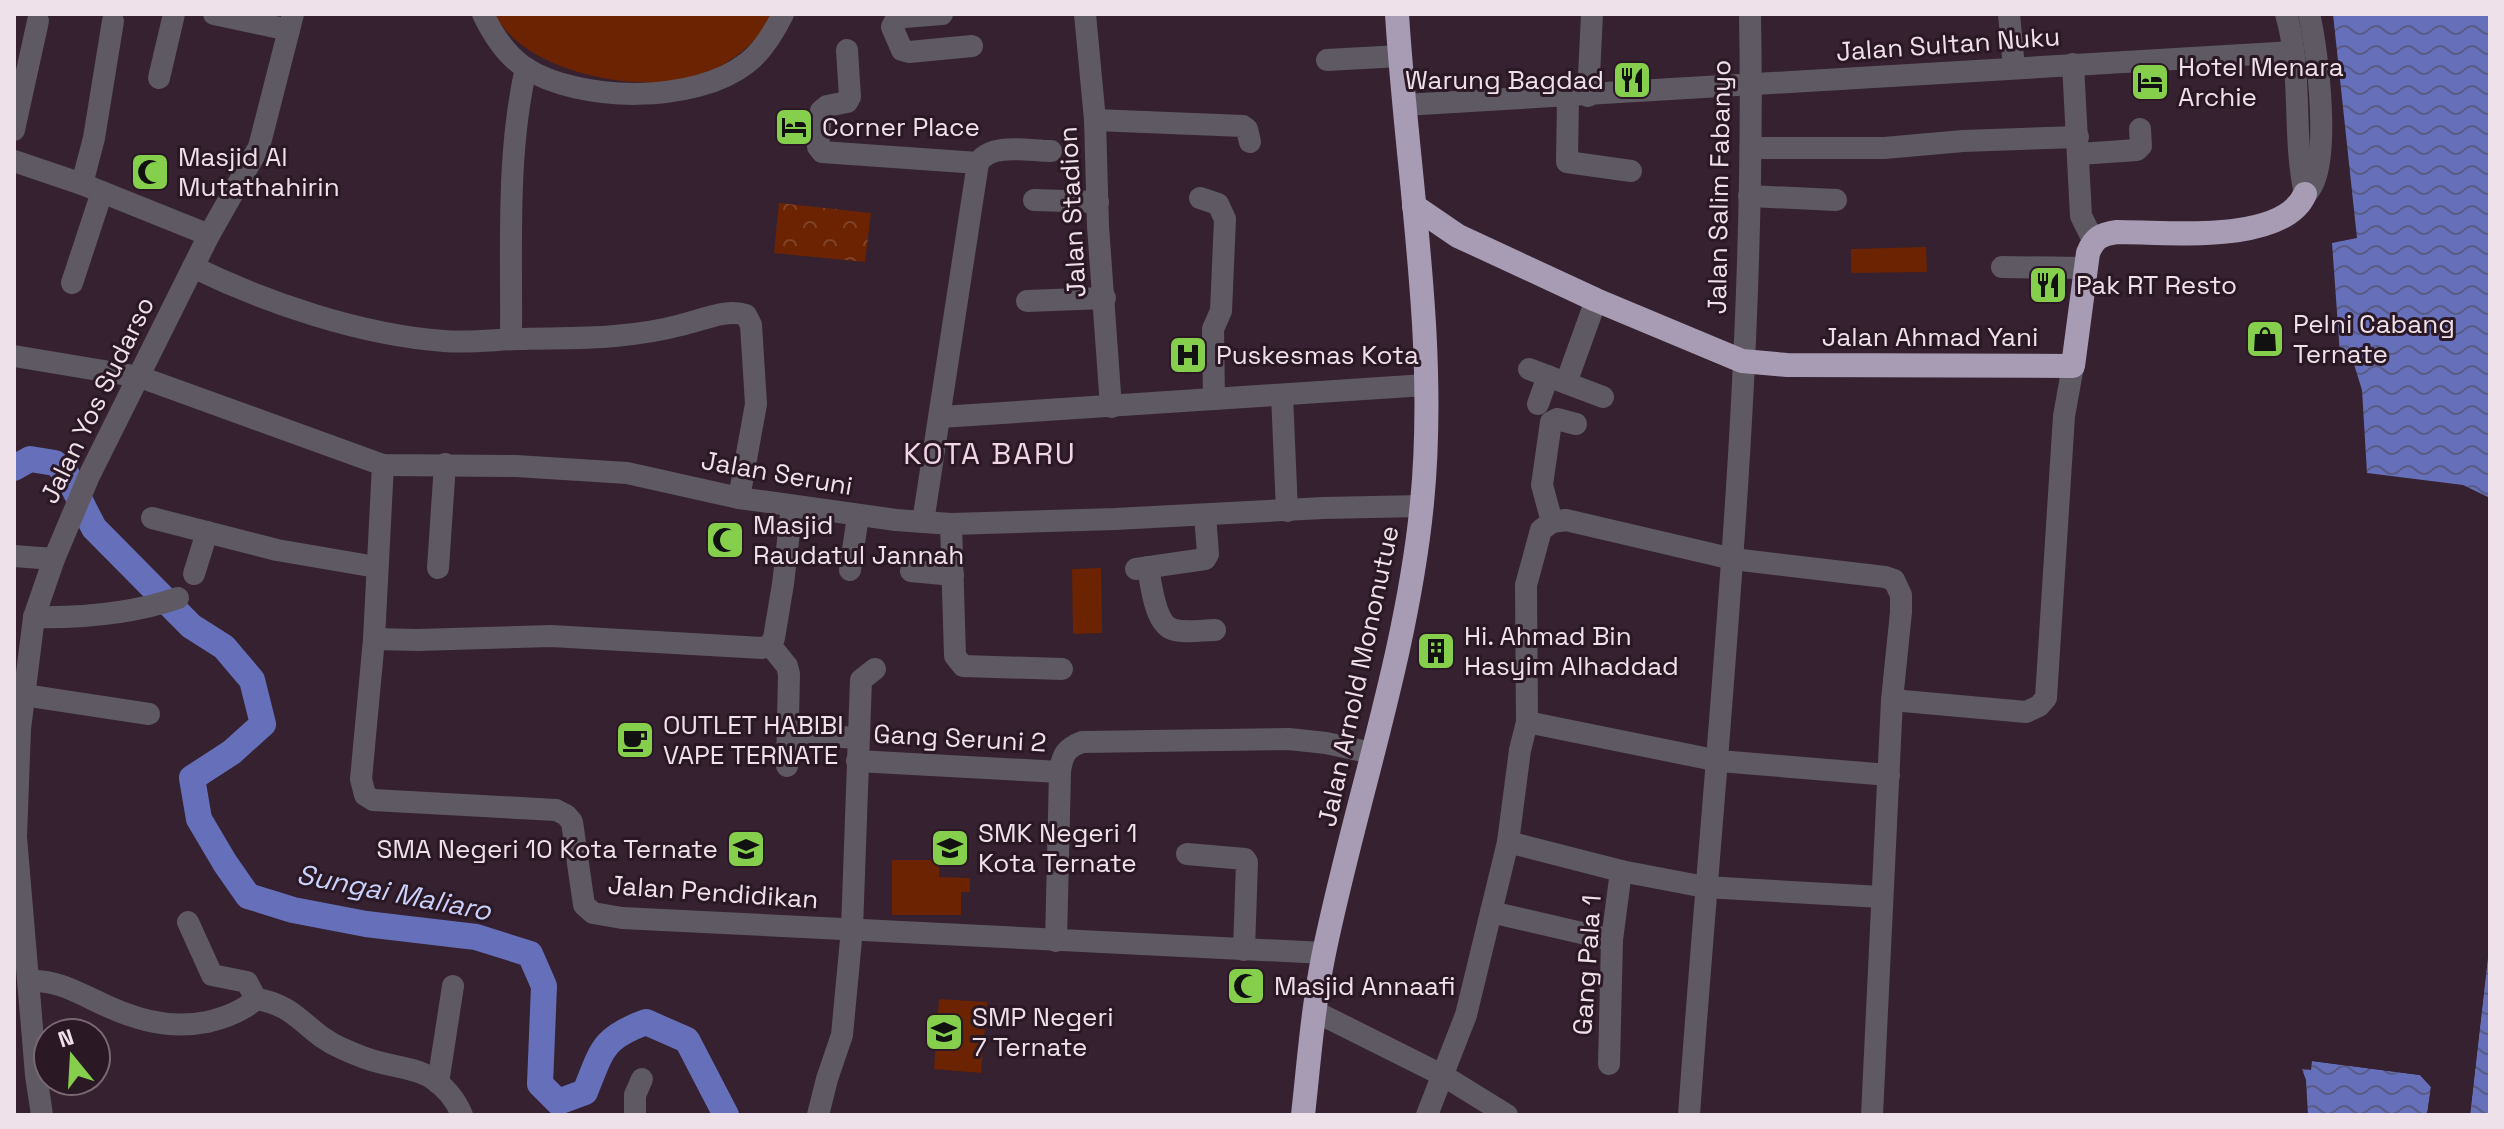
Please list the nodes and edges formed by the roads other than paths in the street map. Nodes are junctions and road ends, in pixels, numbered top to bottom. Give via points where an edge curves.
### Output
1 (174, 14) edge
2 (214, 14) edge
3 (483, 14) edge
4 (783, 14) edge
5 (942, 14) edge
6 (1085, 14) edge
7 (1397, 14) edge
8 (1592, 14) edge
9 (1750, 14) edge
10 (2009, 14) edge
11 (2286, 14) edge
12 (2309, 14) edge
13 (38, 21) dead end
14 (113, 21) dead end
15 (291, 22) edge
16 (972, 46) dead end
17 (847, 50) dead end
18 (2293, 52) junction
19 (1400, 56) junction
20 (1327, 60) dead end
21 (2073, 64) junction
22 (526, 68) junction
23 (2014, 68) junction
24 (155, 74) dead end
25 (1751, 85) junction
26 (1578, 96) junction
27 (1404, 105) junction
28 (1095, 120) junction
29 (2140, 129) dead end
30 (14, 130) edge
31 (1250, 142) dead end
32 (2078, 145) junction
33 (1751, 148) junction
34 (2297, 150) junction
35 (1051, 151) dead end
36 (2322, 151) junction
37 (14, 161) edge
38 (978, 163) junction
39 (1631, 171) dead end
40 (92, 188) junction
41 (2305, 194) junction
42 (1749, 196) junction
43 (1200, 198) dead end
44 (1034, 200) dead end
45 (1836, 200) dead end
46 (1098, 202) junction
47 (1414, 206) junction
48 (209, 235) junction
49 (1458, 236) junction
50 (2093, 240) junction
51 (1419, 258) junction
52 (193, 267) junction
53 (2002, 267) dead end
54 (2086, 268) junction
55 (72, 283) dead end
56 (1105, 298) junction
57 (1596, 300) junction
58 (1027, 301) dead end
59 (511, 339) junction
60 (14, 356) edge
61 (1742, 361) junction
62 (2073, 366) junction
63 (1548, 376) junction
64 (140, 377) junction
65 (1425, 385) junction
66 (1282, 395) junction
67 (1603, 397) dead end
68 (1214, 399) junction
69 (1538, 404) dead end
70 (1111, 407) junction
71 (941, 417) junction
72 (1576, 424) dead end
73 (445, 464) junction
74 (383, 465) junction
75 (739, 498) junction
76 (792, 506) junction
77 (1422, 506) junction
78 (1287, 511) junction
79 (1205, 515) junction
80 (858, 516) junction
81 (152, 518) dead end
82 (923, 522) junction
83 (1552, 522) junction
84 (951, 524) junction
85 (207, 532) junction
86 (14, 556) edge
87 (54, 559) junction
88 (1733, 559) junction
89 (376, 567) junction
90 (438, 568) dead end
91 (850, 570) dead end
92 (911, 571) dead end
93 (194, 574) dead end
94 (953, 575) junction
95 (178, 598) dead end
96 (1215, 630) dead end
97 (26, 631) edge
98 (374, 639) junction
99 (770, 645) junction
100 (875, 669) dead end
101 (1062, 669) dead end
102 (24, 695) junction
103 (1892, 700) junction
104 (149, 714) dead end
105 (1527, 722) junction
106 (789, 734) junction
107 (859, 738) junction
108 (1372, 753) junction
109 (857, 761) junction
110 (1719, 761) junction
111 (787, 766) dead end
112 (1060, 772) junction
113 (1889, 775) junction
114 (1508, 842) junction
115 (1187, 854) dead end
116 (1621, 871) junction
117 (1705, 887) junction
118 (1881, 897) junction
119 (1491, 912) junction
120 (188, 922) dead end
121 (852, 929) junction
122 (1612, 940) junction
123 (1056, 941) junction
124 (20, 947) edge
125 (1244, 950) junction
126 (1324, 953) junction
127 (30, 981) junction
128 (453, 986) dead end
129 (256, 999) junction
130 (1314, 1011) junction
131 (1609, 1064) dead end
132 (1444, 1076) junction
133 (642, 1079) dead end
134 (438, 1083) junction
135 (42, 1115) edge
136 (462, 1115) edge
137 (635, 1115) edge
138 (818, 1115) edge
139 (1303, 1115) edge
140 (1427, 1115) edge
141 (1507, 1115) edge
142 (1689, 1115) edge
143 (1872, 1115) edge

1 - 24 street
2 - 15 street
3 - 22 street via 508,53
4 - 22 street via 746,65 707,85 664,95 575,86
5 - 16 street via 895,21 892,27 902,50
6 - 28 street, Jalan Stadion
7 - 19 highway, Jalan Arnold Mononutue
8 - 26 street
9 - 25 street, Jalan Salim Fabanyo
10 - 23 street
11 - 18 street
12 - 36 street
13 - 30 street
14 - 40 street via 94,138
15 - 48 street, Jalan Yos Sudarso via 259,147
17 - 38 street via 850,97 821,111 822,152
18 - 21 street, Jalan Sultan Nuku
18 - 34 street
19 - 20 street
19 - 27 highway, Jalan Arnold Mononutue
21 - 23 street, Jalan Sultan Nuku
21 - 32 street
22 - 59 street via 513,161
23 - 25 street, Jalan Sultan Nuku
25 - 26 street, Jalan Sultan Nuku
25 - 33 street, Jalan Salim Fabanyo
26 - 27 street, Jalan Sultan Nuku
26 - 39 street via 1567,162
27 - 47 highway, Jalan Arnold Mononutue
28 - 31 street via 1243,126
28 - 46 street, Jalan Stadion
29 - 32 street via 2137,150
32 - 33 street via 1941,142 1884,148
32 - 50 street via 2081,216
33 - 42 street, Jalan Salim Fabanyo
34 - 36 street via 2310,161
34 - 41 street
35 - 38 street via 999,150
36 - 41 street via 2317,179
37 - 40 street
38 - 71 street
40 - 48 street
40 - 55 street
41 - 50 highway via 2277,219 2249,229 2117,232
42 - 45 street
42 - 61 street, Jalan Salim Fabanyo
43 - 68 street via 1218,204 1225,219 1221,311 1213,329
44 - 46 street
46 - 56 street, Jalan Stadion
47 - 49 highway, Jalan Ahmad Yani
47 - 51 highway, Jalan Arnold Mononutue
48 - 52 street, Jalan Yos Sudarso
49 - 51 highway
49 - 57 highway, Jalan Ahmad Yani
50 - 54 highway, Jalan Ahmad Yani
51 - 65 highway, Jalan Arnold Mononutue
52 - 59 street via 349,324 445,341
52 - 64 street, Jalan Yos Sudarso
53 - 54 street
54 - 62 highway, Jalan Ahmad Yani
56 - 58 street
56 - 70 street, Jalan Stadion
57 - 61 highway, Jalan Ahmad Yani
57 - 63 street
59 - 75 street via 616,336 733,313 746,315 756,404
60 - 64 street, Jalan Seruni
61 - 62 highway, Jalan Ahmad Yani
61 - 88 street, Jalan Salim Fabanyo
62 - 103 street via 2064,416 2046,698 2026,712
63 - 67 street
63 - 69 street
64 - 74 street, Jalan Seruni
64 - 87 street, Jalan Yos Sudarso
65 - 66 street
65 - 77 highway, Jalan Arnold Mononutue
66 - 68 street
66 - 78 street
68 - 70 street
70 - 71 street
71 - 82 street
72 - 83 street via 1551,422 1542,485
73 - 74 street, Jalan Seruni
73 - 75 street, Jalan Seruni via 627,473
73 - 90 street
74 - 89 street, Jalan Pendidikan
75 - 76 street, Jalan Seruni
76 - 80 street, Jalan Seruni
76 - 99 street
77 - 78 street, Jalan Seruni
77 - 108 highway, Jalan Arnold Mononutue via 1403,622
78 - 79 street, Jalan Seruni
79 - 84 street, Jalan Seruni
79 - 96 street via 1205,559 1142,568 1168,628
80 - 82 street, Jalan Seruni
80 - 91 street
81 - 85 street
82 - 84 street, Jalan Seruni
83 - 88 street via 1566,520
83 - 105 street via 1541,530 1526,585
84 - 94 street
85 - 89 street
85 - 93 street
86 - 87 street
87 - 97 street, Jalan Yos Sudarso
88 - 103 street via 1894,580 1901,612
88 - 110 street, Jalan Salim Fabanyo
89 - 98 street, Jalan Pendidikan
92 - 94 street
94 - 101 street via 958,662
95 - 97 street via 154,606 58,617
97 - 102 street, Jalan Yos Sudarso
98 - 99 street via 551,636
98 - 121 street, Jalan Pendidikan via 361,779 365,795 373,800 547,809 566,815 572,822 582,898 593,913
99 - 106 street via 787,666
100 - 107 street via 861,680
102 - 104 street
102 - 124 street, Jalan Yos Sudarso via 16,837
103 - 113 street
105 - 110 street
105 - 114 street
106 - 107 street
106 - 111 street
107 - 109 street
108 - 112 street via 1289,739 1082,742 1066,750
108 - 126 highway, Jalan Arnold Mononutue
109 - 112 street, Gang Seruni 2
109 - 121 street
110 - 113 street
110 - 117 street, Jalan Salim Fabanyo
112 - 123 street
113 - 118 street
114 - 116 street
114 - 119 street
115 - 125 street via 1247,862
116 - 117 street
116 - 122 street, Gang Pala 1
117 - 118 street
117 - 142 street, Jalan Salim Fabanyo
118 - 143 street
119 - 122 street
119 - 132 street via 1466,1015
120 - 129 street via 212,975 247,982
121 - 123 street, Jalan Pendidikan
121 - 138 street via 842,1035
122 - 131 street, Gang Pala 1
123 - 125 street, Jalan Pendidikan
124 - 127 street, Jalan Yos Sudarso
125 - 126 street, Jalan Pendidikan
126 - 130 highway, Jalan Arnold Mononutue
127 - 129 street via 61,985 131,1017 163,1024 219,1019
127 - 135 street, Jalan Yos Sudarso
128 - 134 street
129 - 134 street via 289,1009 341,1048
130 - 132 street
130 - 139 highway, Jalan Arnold Mononutue
132 - 140 street
132 - 141 street
133 - 137 street
134 - 136 street

